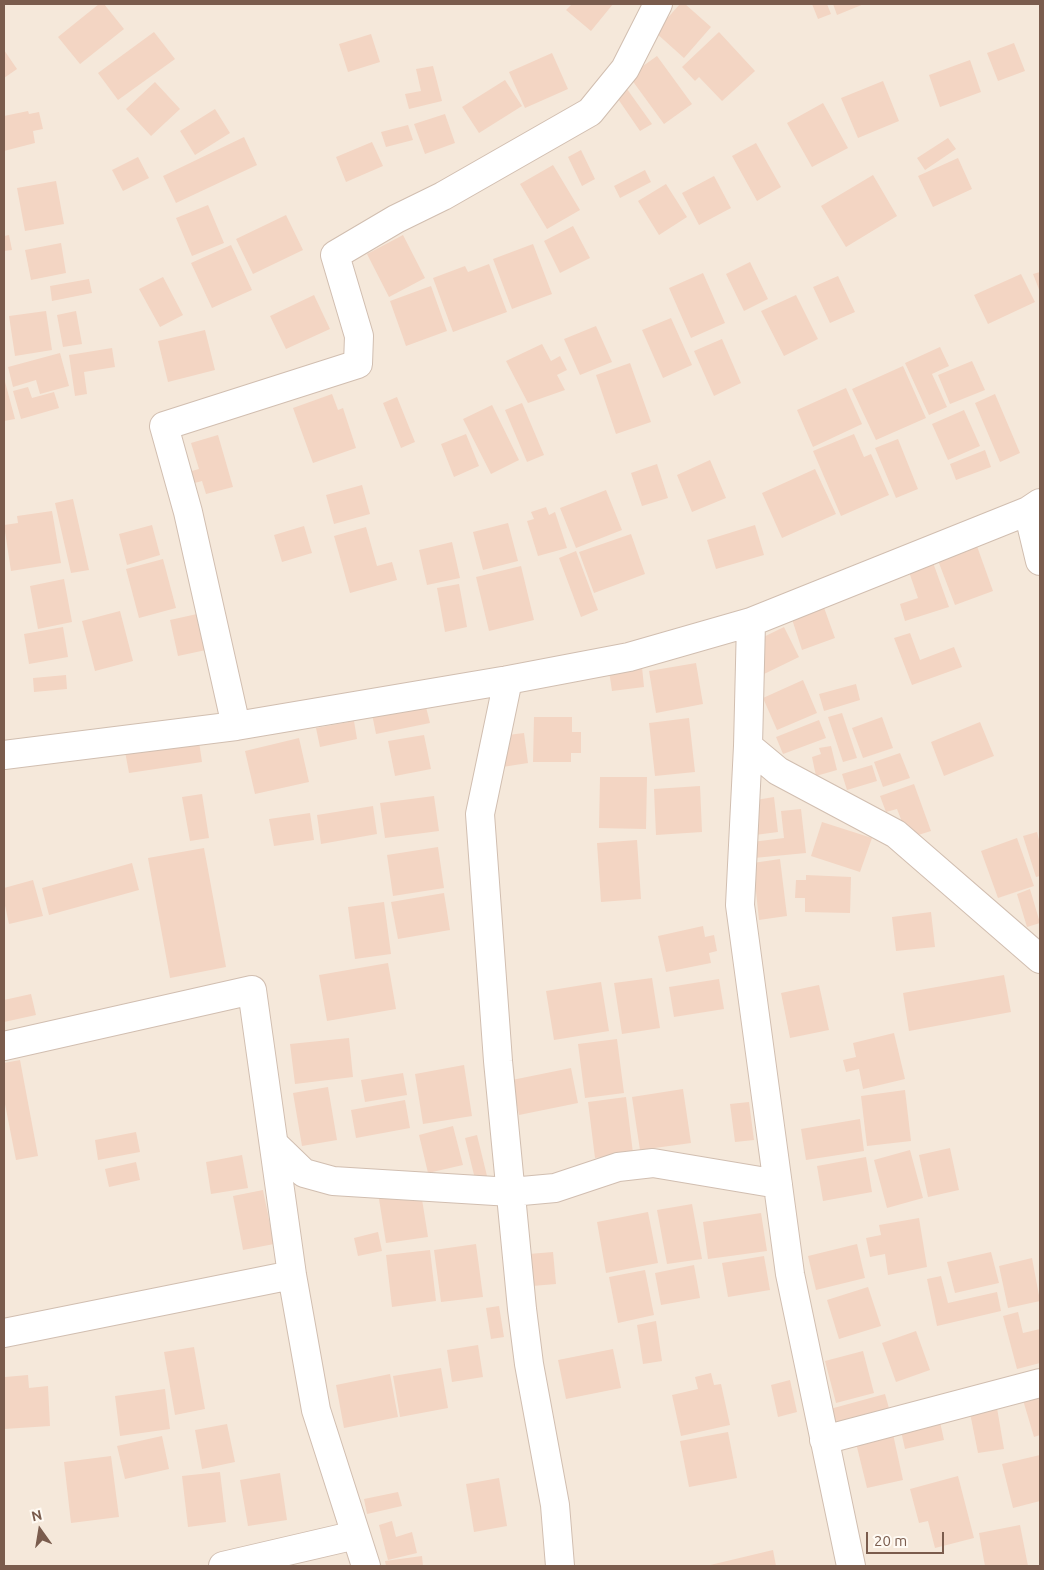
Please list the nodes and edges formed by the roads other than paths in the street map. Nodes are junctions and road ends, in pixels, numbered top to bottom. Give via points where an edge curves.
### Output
1 (658, 4) edge
2 (1034, 507) edge
3 (1040, 561) edge
4 (751, 622) junction
5 (508, 680) junction
6 (236, 726) junction
7 (748, 746) junction
8 (4, 755) edge
9 (1040, 963) edge
10 (4, 1046) edge
11 (274, 1144) junction
12 (778, 1184) junction
13 (511, 1192) junction
14 (292, 1275) junction
15 (4, 1334) edge
16 (1040, 1383) edge
17 (824, 1440) junction
18 (356, 1535) junction
19 (223, 1566) edge
20 (366, 1566) edge
21 (560, 1566) edge
22 (850, 1566) edge

1 - 6 street via 625,68 590,112 335,255 359,336 358,364 164,426 188,512
2 - 3 street
2 - 4 street
4 - 5 street via 629,657
4 - 7 street
5 - 6 street
5 - 13 street via 480,814
6 - 8 street
7 - 9 street via 778,771 896,834
7 - 12 street via 740,904
10 - 11 street via 252,990
11 - 13 street via 304,1173 333,1181
11 - 14 street
12 - 13 street via 652,1163 618,1167 555,1188
12 - 17 street via 790,1274
13 - 21 street via 529,1364 555,1505
14 - 15 street
14 - 18 street via 316,1410
16 - 17 street
17 - 22 street
18 - 19 street
18 - 20 street

